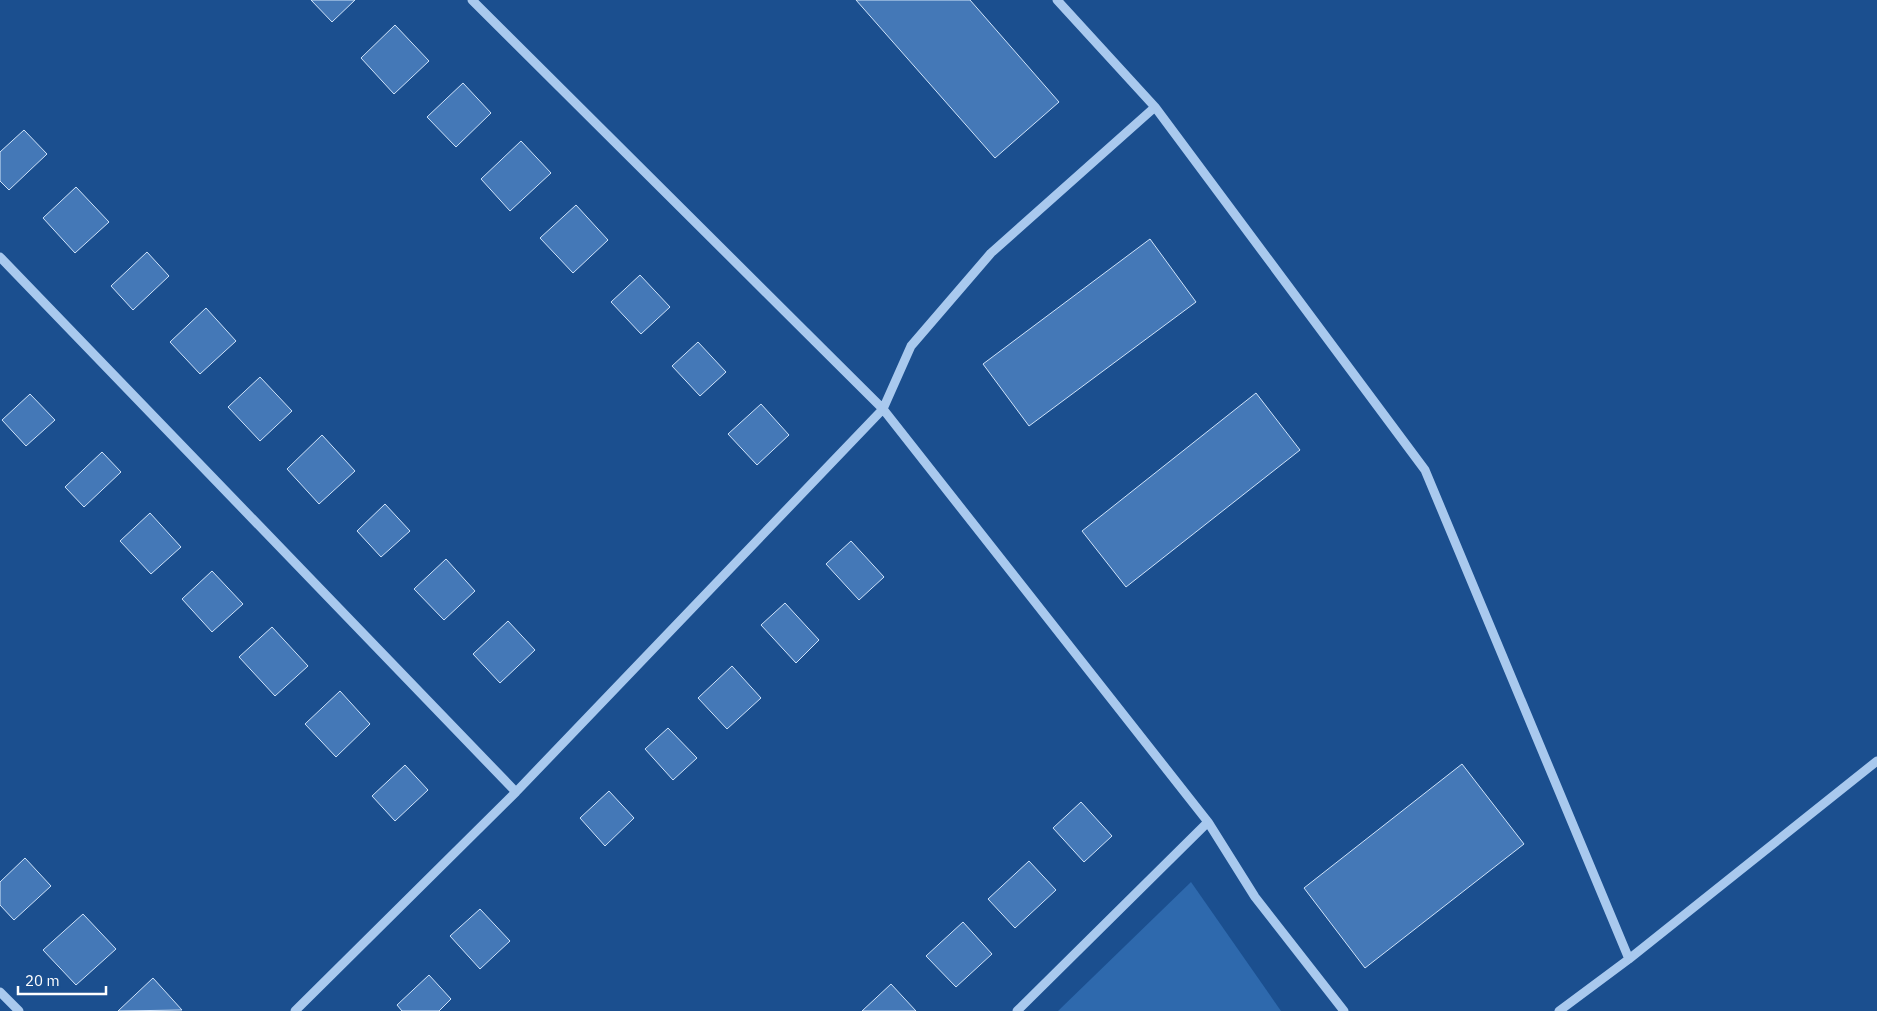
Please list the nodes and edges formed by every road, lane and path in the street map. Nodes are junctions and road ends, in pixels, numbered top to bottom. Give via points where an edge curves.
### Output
1 (472, 0) edge
2 (1057, 0) edge
3 (1155, 107) junction
4 (0, 257) edge
5 (883, 409) junction
6 (1877, 761) edge
7 (516, 792) junction
8 (1208, 822) junction
9 (1629, 959) junction
10 (0, 992) edge
11 (19, 1011) edge
12 (295, 1011) edge
13 (1017, 1011) edge
14 (1344, 1011) edge
15 (1559, 1011) edge

1 - 5 street
2 - 3 street
3 - 5 street via 991,253 911,346
3 - 9 street via 1425,470
4 - 7 street
5 - 7 street
5 - 8 street
6 - 9 street
7 - 12 street
8 - 13 street
8 - 14 street via 1255,897
9 - 15 street
10 - 11 street

